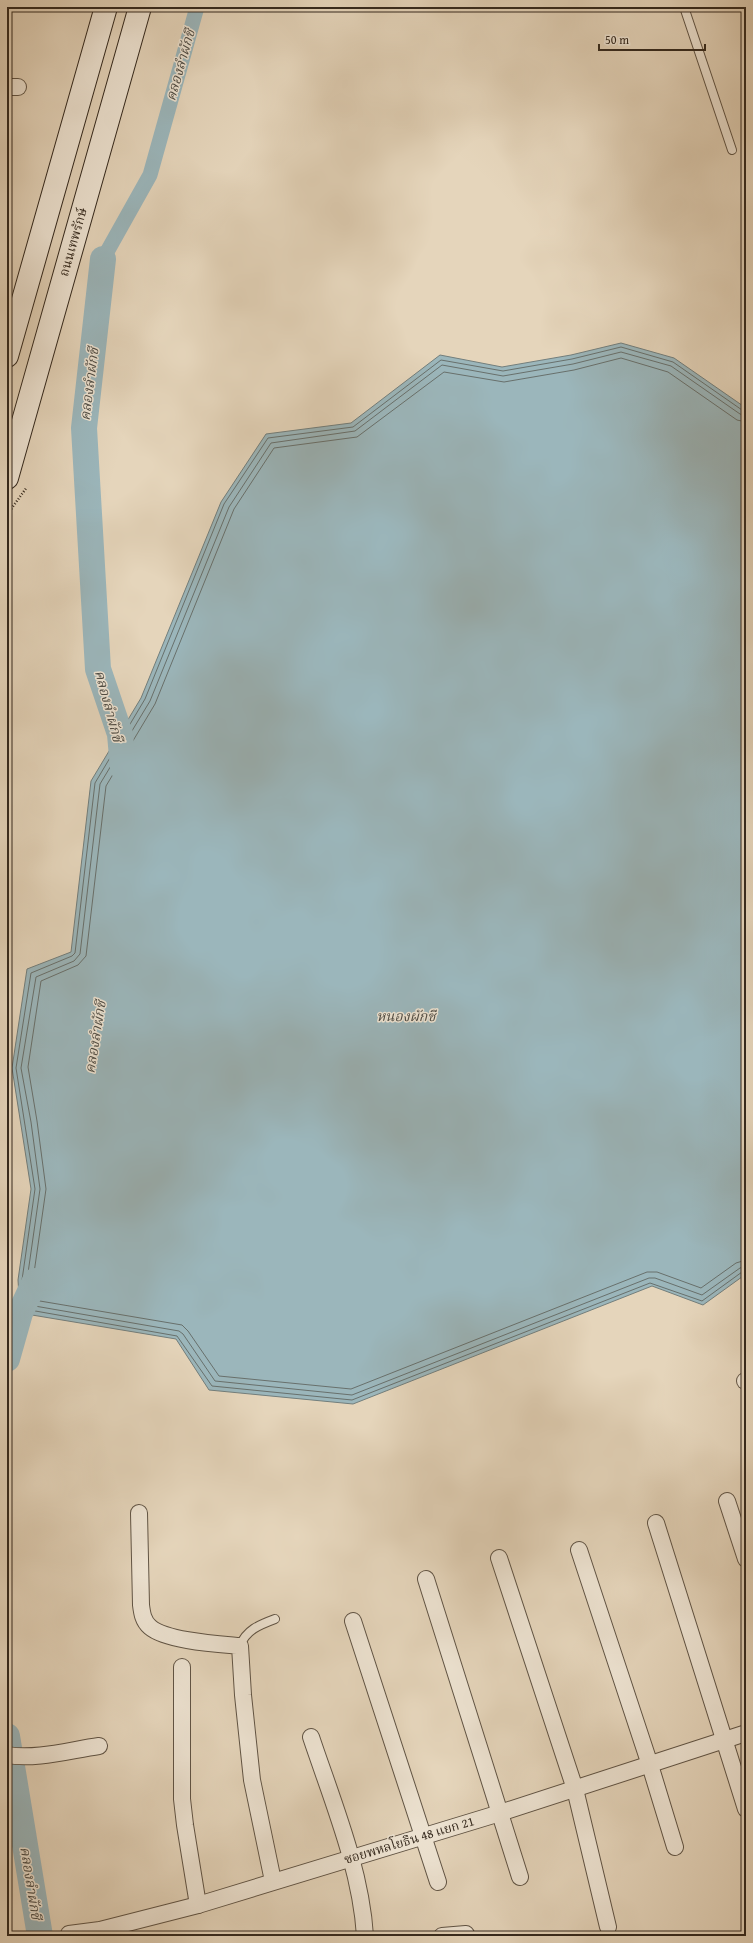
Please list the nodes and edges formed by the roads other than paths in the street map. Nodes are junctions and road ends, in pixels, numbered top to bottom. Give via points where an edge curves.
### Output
1 (106, 7) edge
2 (140, 7) edge
3 (684, 7) edge
4 (732, 150) dead end
5 (10, 333) edge
6 (7, 478) edge
7 (727, 1501) dead end
8 (140, 1513) dead end
9 (656, 1523) dead end
10 (579, 1550) dead end
11 (499, 1558) dead end
12 (746, 1559) edge
13 (426, 1579) dead end
14 (275, 1619) dead end
15 (353, 1621) dead end
16 (240, 1646) junction
17 (182, 1667) dead end
18 (746, 1733) edge
19 (311, 1737) dead end
20 (725, 1740) junction
21 (99, 1746) dead end
22 (13, 1756) edge
23 (650, 1764) junction
24 (575, 1789) junction
25 (746, 1809) edge
26 (500, 1813) junction
27 (423, 1836) junction
28 (675, 1847) dead end
29 (350, 1859) junction
30 (520, 1877) dead end
31 (272, 1881) junction
32 (438, 1882) dead end
33 (198, 1905) junction
34 (608, 1927) dead end
35 (69, 1934) dead end
36 (466, 1934) dead end
37 (365, 1936) edge
38 (442, 1936) edge

1 - 5 main road
2 - 6 main road, ถนนเทพรักษ์
3 - 4 lane
7 - 12 street
8 - 16 street via 141,1605 143,1617 149,1627 159,1633 191,1640
9 - 20 street
10 - 23 street
11 - 24 street
13 - 26 street
14 - 16 lane via 250,1630
15 - 27 street
16 - 31 street via 252,1780
17 - 33 street via 182,1799
18 - 20 street, ซอยพหลโยธิน 48 แยก 21
19 - 29 street
20 - 23 street, ซอยพหลโยธิน 48 แยก 21
20 - 25 street
21 - 22 street
23 - 24 street, ซอยพหลโยธิน 48 แยก 21
23 - 28 street
24 - 26 street, ซอยพหลโยธิน 48 แยก 21
24 - 34 street
26 - 27 street, ซอยพหลโยธิน 48 แยก 21
26 - 30 street
27 - 29 street, ซอยพหลโยธิน 48 แยก 21
27 - 32 street
29 - 31 street, ซอยพหลโยธิน 48 แยก 21
29 - 37 street
31 - 33 street, ซอยพหลโยธิน 48 แยก 21
33 - 35 street, ซอยพหลโยธิน 48 แยก 21 via 112,1927
36 - 38 street

